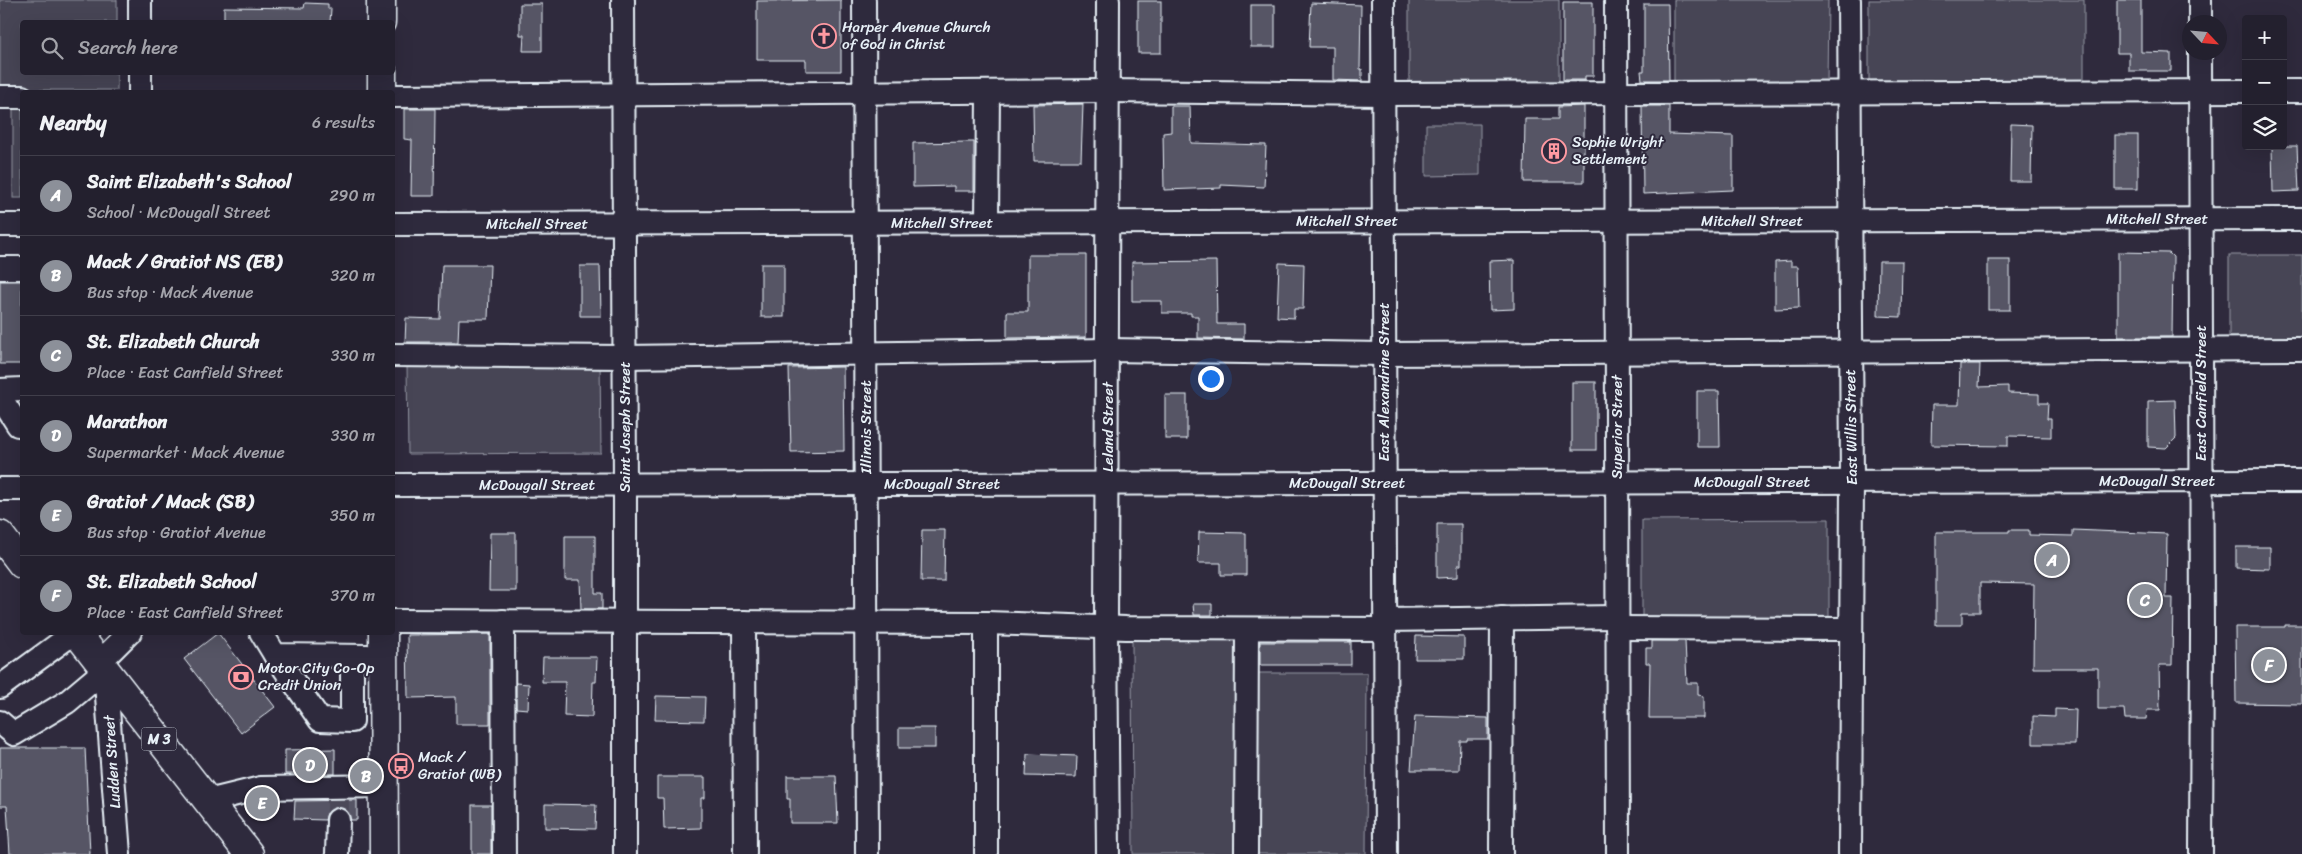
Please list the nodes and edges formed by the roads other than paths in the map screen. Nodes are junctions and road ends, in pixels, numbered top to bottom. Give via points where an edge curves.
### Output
1 (140, 0) edge
2 (382, 0) edge
3 (623, 0) edge
4 (864, 0) edge
5 (1108, 0) edge
6 (1383, 0) edge
7 (1616, 0) edge
8 (1849, 0) edge
9 (2200, 0) edge
10 (2200, 15) edge
11 (140, 20) edge
12 (382, 20) edge
13 (2200, 60) edge
14 (140, 75) edge
15 (382, 75) edge
16 (140, 90) edge
17 (382, 90) edge
18 (1107, 91) junction
19 (2200, 91) junction
20 (2242, 91) edge
21 (2287, 91) edge
22 (2302, 91) edge
23 (988, 92) junction
24 (1849, 92) junction
25 (864, 93) junction
26 (1616, 93) junction
27 (1383, 94) junction
28 (623, 95) junction
29 (395, 96) edge
30 (0, 97) edge
31 (20, 97) edge
32 (2200, 219) junction
33 (2302, 219) edge
34 (1383, 221) junction
35 (1616, 221) junction
36 (1850, 221) junction
37 (987, 222) junction
38 (1108, 222) junction
39 (865, 223) junction
40 (395, 224) edge
41 (624, 224) junction
42 (0, 225) edge
43 (20, 225) edge
44 (0, 268) edge
45 (20, 268) edge
46 (2302, 349) edge
47 (1108, 350) junction
48 (2200, 350) junction
49 (1850, 351) junction
50 (1617, 352) junction
51 (866, 354) junction
52 (1384, 354) junction
53 (395, 355) edge
54 (625, 357) junction
55 (20, 389) edge
56 (0, 390) edge
57 (0, 397) edge
58 (20, 425) edge
59 (2201, 481) junction
60 (2302, 481) edge
61 (1617, 482) junction
62 (1852, 482) junction
63 (1384, 483) junction
64 (866, 484) junction
65 (1107, 484) junction
66 (395, 485) edge
67 (626, 485) junction
68 (0, 489) edge
69 (20, 489) edge
70 (0, 535) edge
71 (20, 561) edge
72 (1502, 618) junction
73 (395, 621) edge
74 (503, 621) junction
75 (626, 622) junction
76 (744, 622) junction
77 (866, 622) junction
78 (1617, 622) junction
79 (986, 623) junction
80 (1385, 624) junction
81 (1106, 627) junction
82 (1246, 629) junction
83 (1851, 629) junction
84 (72, 635) edge
85 (78, 635) edge
86 (128, 635) edge
87 (263, 635) edge
88 (383, 644) edge
89 (275, 655) junction
90 (352, 656) junction
91 (102, 666) junction
92 (0, 687) edge
93 (0, 722) edge
94 (384, 786) junction
95 (208, 801) junction
96 (338, 820) tunnel mouth
97 (119, 854) edge
98 (249, 854) edge
99 (337, 854) edge
100 (384, 854) edge
101 (504, 854) edge
102 (625, 854) edge
103 (745, 854) edge
104 (867, 854) edge
105 (986, 854) edge
106 (1108, 854) edge
107 (1246, 854) edge
108 (1386, 854) edge
109 (1501, 854) edge
110 (1618, 854) edge
111 (1850, 854) edge
112 (2201, 854) edge

1 - 11 street
2 - 12 main road
3 - 28 street, Saint Joseph Street
4 - 25 street, Illinois Street
5 - 18 street, Leland Street
6 - 27 street, East Alexandrine Street
7 - 26 street, Superior Street
8 - 24 street, East Willis Street
9 - 10 street
13 - 19 street, East Canfield Street
14 - 16 street
15 - 17 main road
18 - 23 street
18 - 27 street
18 - 38 street, Leland Street
19 - 20 street
19 - 24 street
19 - 32 street, East Canfield Street
21 - 22 street
23 - 25 street
23 - 37 street
24 - 26 street
24 - 36 street, East Willis Street
25 - 28 street
25 - 39 street, Illinois Street
26 - 27 street
26 - 35 street, Superior Street
27 - 34 street, East Alexandrine Street
28 - 29 street
28 - 41 street, Saint Joseph Street
30 - 31 street
32 - 33 street, Mitchell Street
32 - 36 street, Mitchell Street
32 - 48 street, East Canfield Street
34 - 35 street, Mitchell Street
34 - 38 street, Mitchell Street
34 - 52 street, East Alexandrine Street
35 - 36 street, Mitchell Street
35 - 50 street, Superior Street
36 - 49 street, East Willis Street
37 - 38 street, Mitchell Street
37 - 39 street, Mitchell Street
38 - 47 street, Leland Street
39 - 41 street, Mitchell Street
39 - 51 street, Illinois Street
40 - 41 street, Mitchell Street
41 - 54 street, Saint Joseph Street
42 - 43 street
44 - 45 street
46 - 48 street
47 - 51 street
47 - 52 street
47 - 65 street, Leland Street
48 - 49 street
48 - 59 street, East Canfield Street
49 - 50 street
49 - 62 street, East Willis Street
50 - 52 street
50 - 61 street, Superior Street
51 - 54 street
51 - 64 street, Illinois Street
52 - 63 street, East Alexandrine Street
53 - 54 street
54 - 67 street, Saint Joseph Street
55 - 56 street
57 - 58 street
59 - 60 street, McDougall Street
59 - 62 street, McDougall Street
59 - 112 street, East Canfield Street
61 - 62 street, McDougall Street
61 - 63 street, McDougall Street
61 - 78 street, Superior Street
62 - 83 street, East Willis Street
63 - 65 street, McDougall Street
63 - 80 street, East Alexandrine Street
64 - 65 street, McDougall Street
64 - 67 street, McDougall Street
64 - 77 street, Illinois Street
65 - 81 street, Leland Street
66 - 67 street, McDougall Street
67 - 75 street, Saint Joseph Street
68 - 69 street
70 - 71 main road
72 - 78 street
72 - 80 street
72 - 109 street
73 - 74 street
74 - 75 street
74 - 101 street
75 - 76 street
75 - 102 street, Saint Joseph Street
76 - 77 street
76 - 103 street
77 - 79 street
77 - 104 street, Illinois Street
78 - 83 street
78 - 110 street, Superior Street
79 - 81 street
79 - 105 street
80 - 82 street
80 - 108 street, East Alexandrine Street
81 - 82 street
81 - 106 street, Leland Street
82 - 107 street
83 - 111 street, East Willis Street
84 - 92 street
85 - 91 main road, M 3
86 - 91 street
87 - 89 street
88 - 90 street
88 - 94 main road
89 - 90 street
89 - 90 street via 320,720 352,721
91 - 93 street via 68,702 14,734
91 - 95 main road, M 3
91 - 97 street, Ludden Street
94 - 95 street via 338,791 260,788
94 - 100 main road
95 - 98 main road, M 3
96 - 99 street

